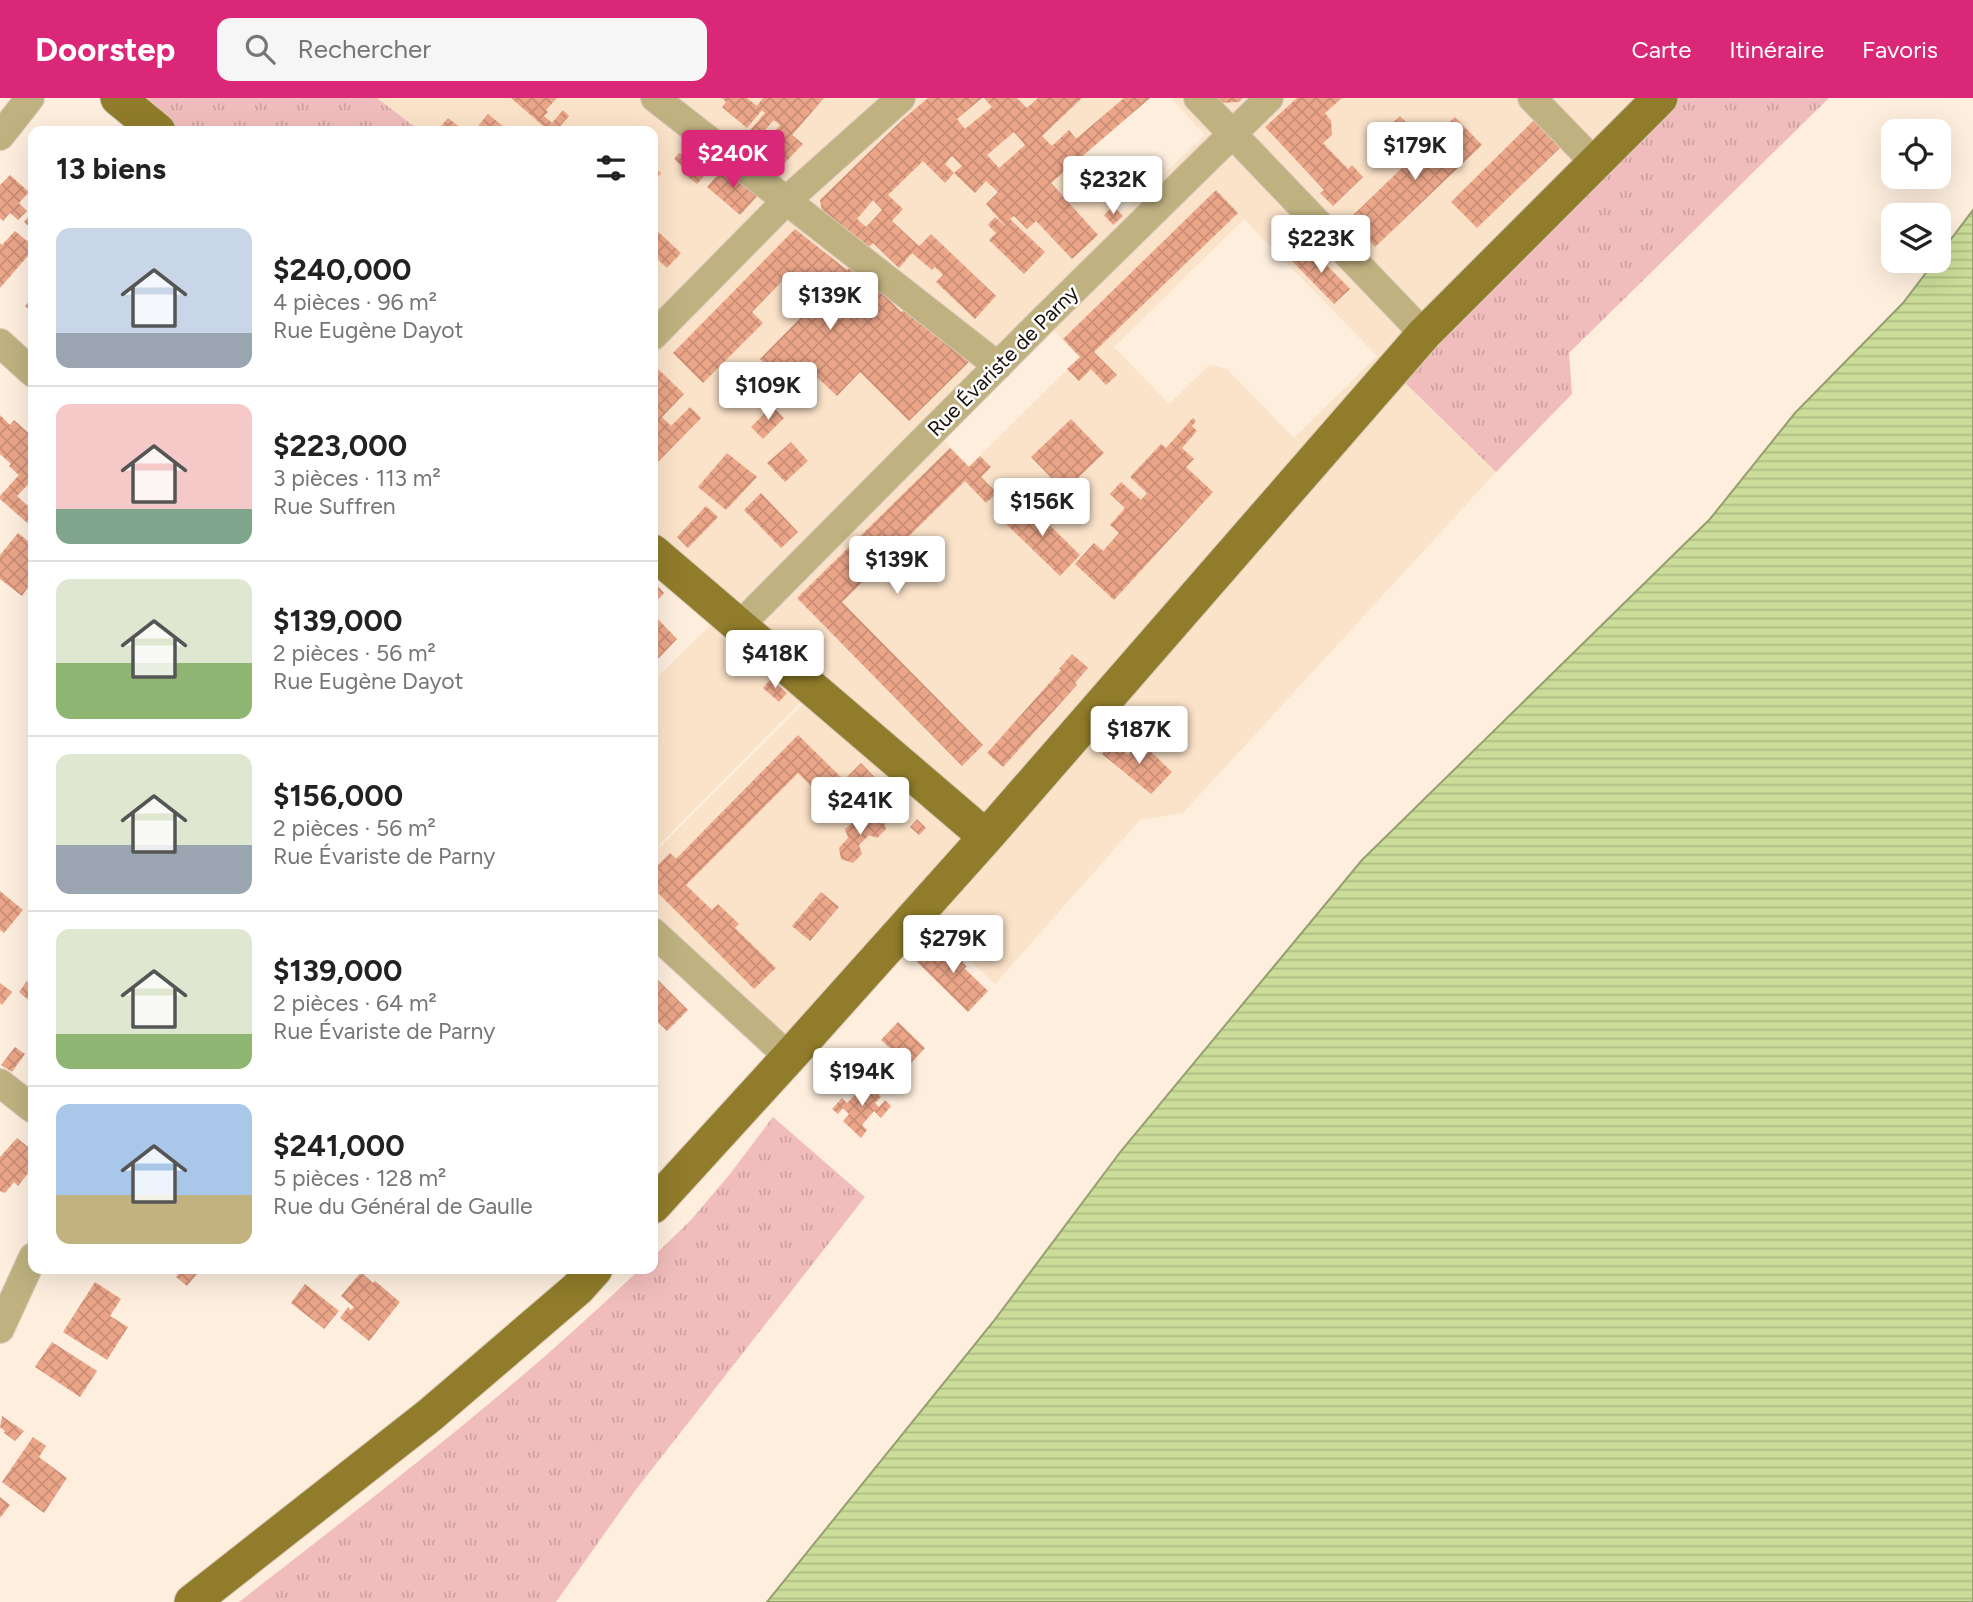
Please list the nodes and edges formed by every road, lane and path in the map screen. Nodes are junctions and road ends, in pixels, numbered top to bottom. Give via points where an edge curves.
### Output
1 (30, 98) edge
2 (118, 98) edge
3 (655, 98) edge
4 (901, 98) edge
5 (1198, 98) edge
6 (1269, 98) edge
7 (1532, 98) edge
8 (1660, 98) edge
9 (152, 126) edge
10 (1231, 135) junction
11 (0, 136) edge
12 (1595, 163) junction
13 (787, 200) junction
14 (658, 331) edge
15 (1424, 334) junction
16 (0, 344) edge
17 (998, 366) junction
18 (28, 369) edge
19 (658, 556) edge
20 (739, 626) junction
21 (986, 836) junction
22 (658, 937) edge
23 (789, 1057) junction
24 (0, 1083) edge
25 (28, 1105) edge
26 (658, 1201) edge
27 (28, 1268) edge
28 (590, 1274) edge
29 (0, 1329) edge
30 (192, 1602) edge

1 - 11 street
2 - 9 main road
3 - 13 street
4 - 13 street
5 - 10 street
6 - 10 street, Rue Évariste de Parny
7 - 12 street
8 - 12 main road
10 - 15 street
10 - 17 street, Rue Évariste de Parny
12 - 15 main road
13 - 14 street
13 - 17 street
15 - 21 main road
16 - 18 street
17 - 20 street, Rue Évariste de Parny
19 - 20 main road
20 - 21 main road
21 - 23 main road
22 - 23 street
23 - 26 main road
24 - 25 street
27 - 29 street
28 - 30 main road via 430,1415

